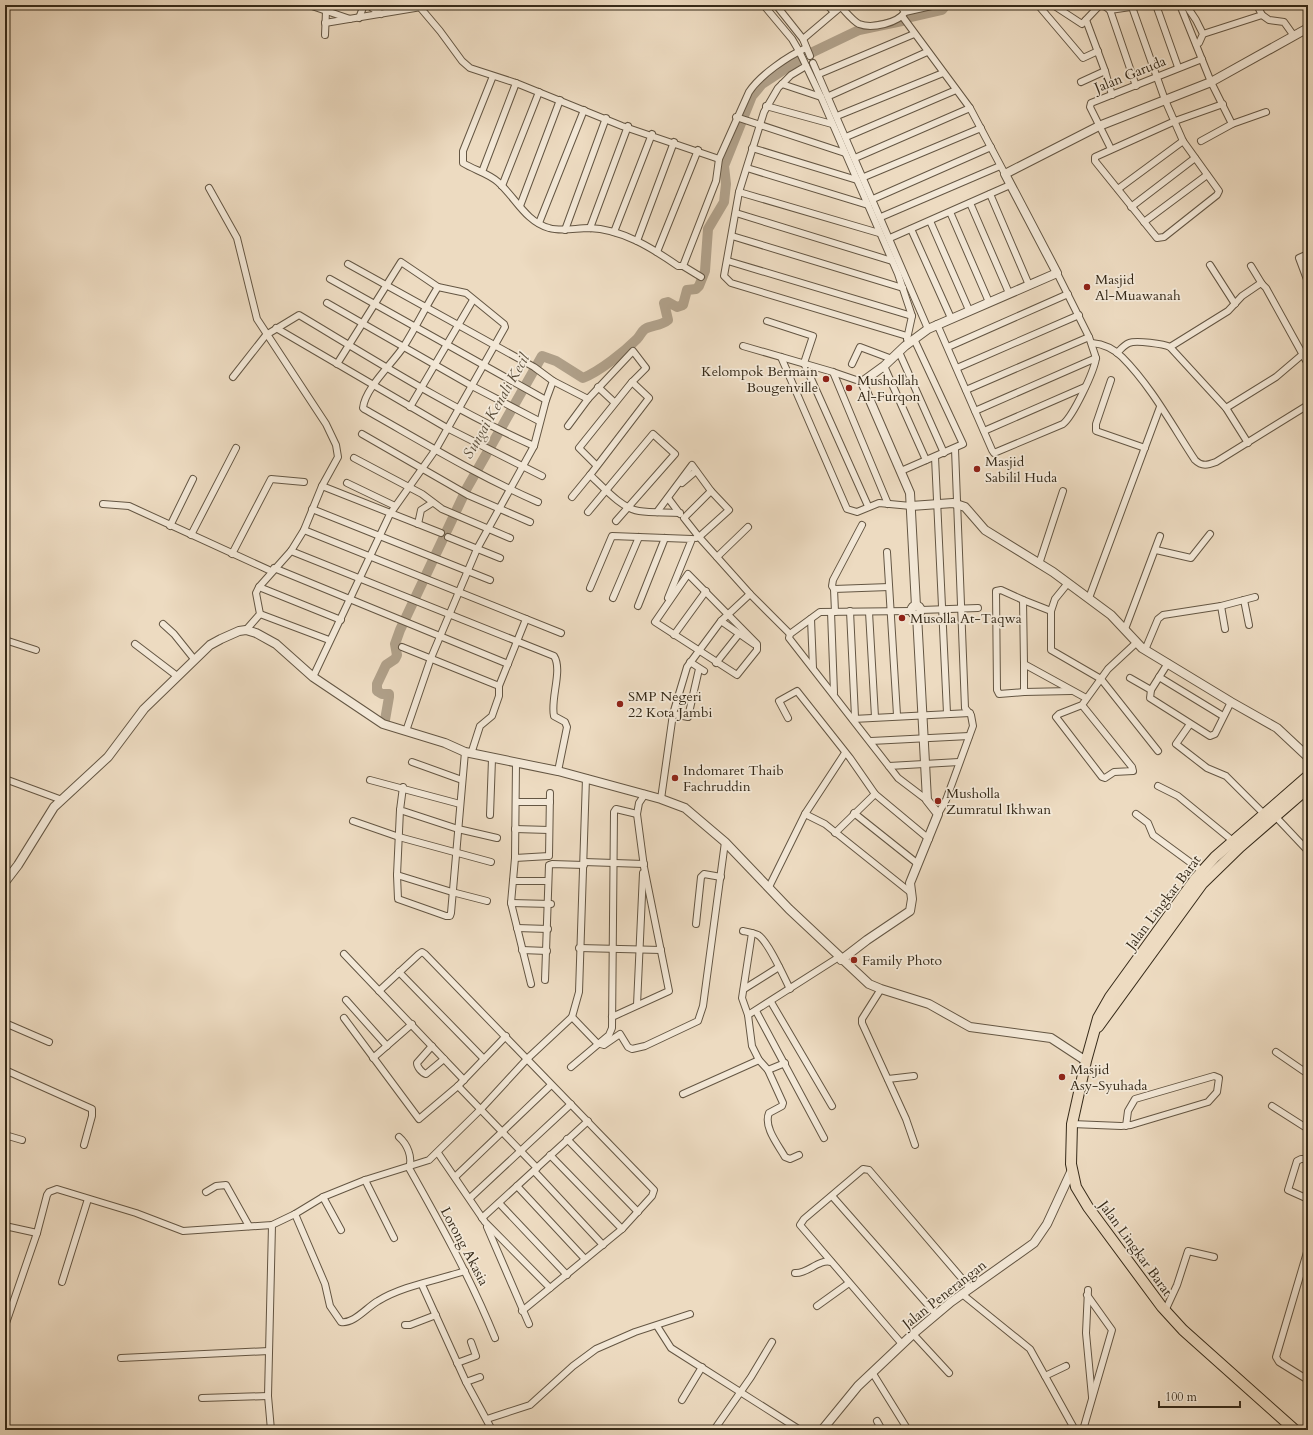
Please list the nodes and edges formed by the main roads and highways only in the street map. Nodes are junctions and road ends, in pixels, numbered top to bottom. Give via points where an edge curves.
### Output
1 (1305, 784) edge
2 (1095, 1030) junction
3 (1295, 1430) edge

1 - 2 highway, Jalan Lingkar Barat via 1275,816 1202,884
1 - 2 highway, Jalan Lingkar Barat via 1264,814 1202,871 1110,997 1098,1018
2 - 3 highway, Jalan Lingkar Barat via 1072,1124 1071,1172 1076,1187 1165,1311

